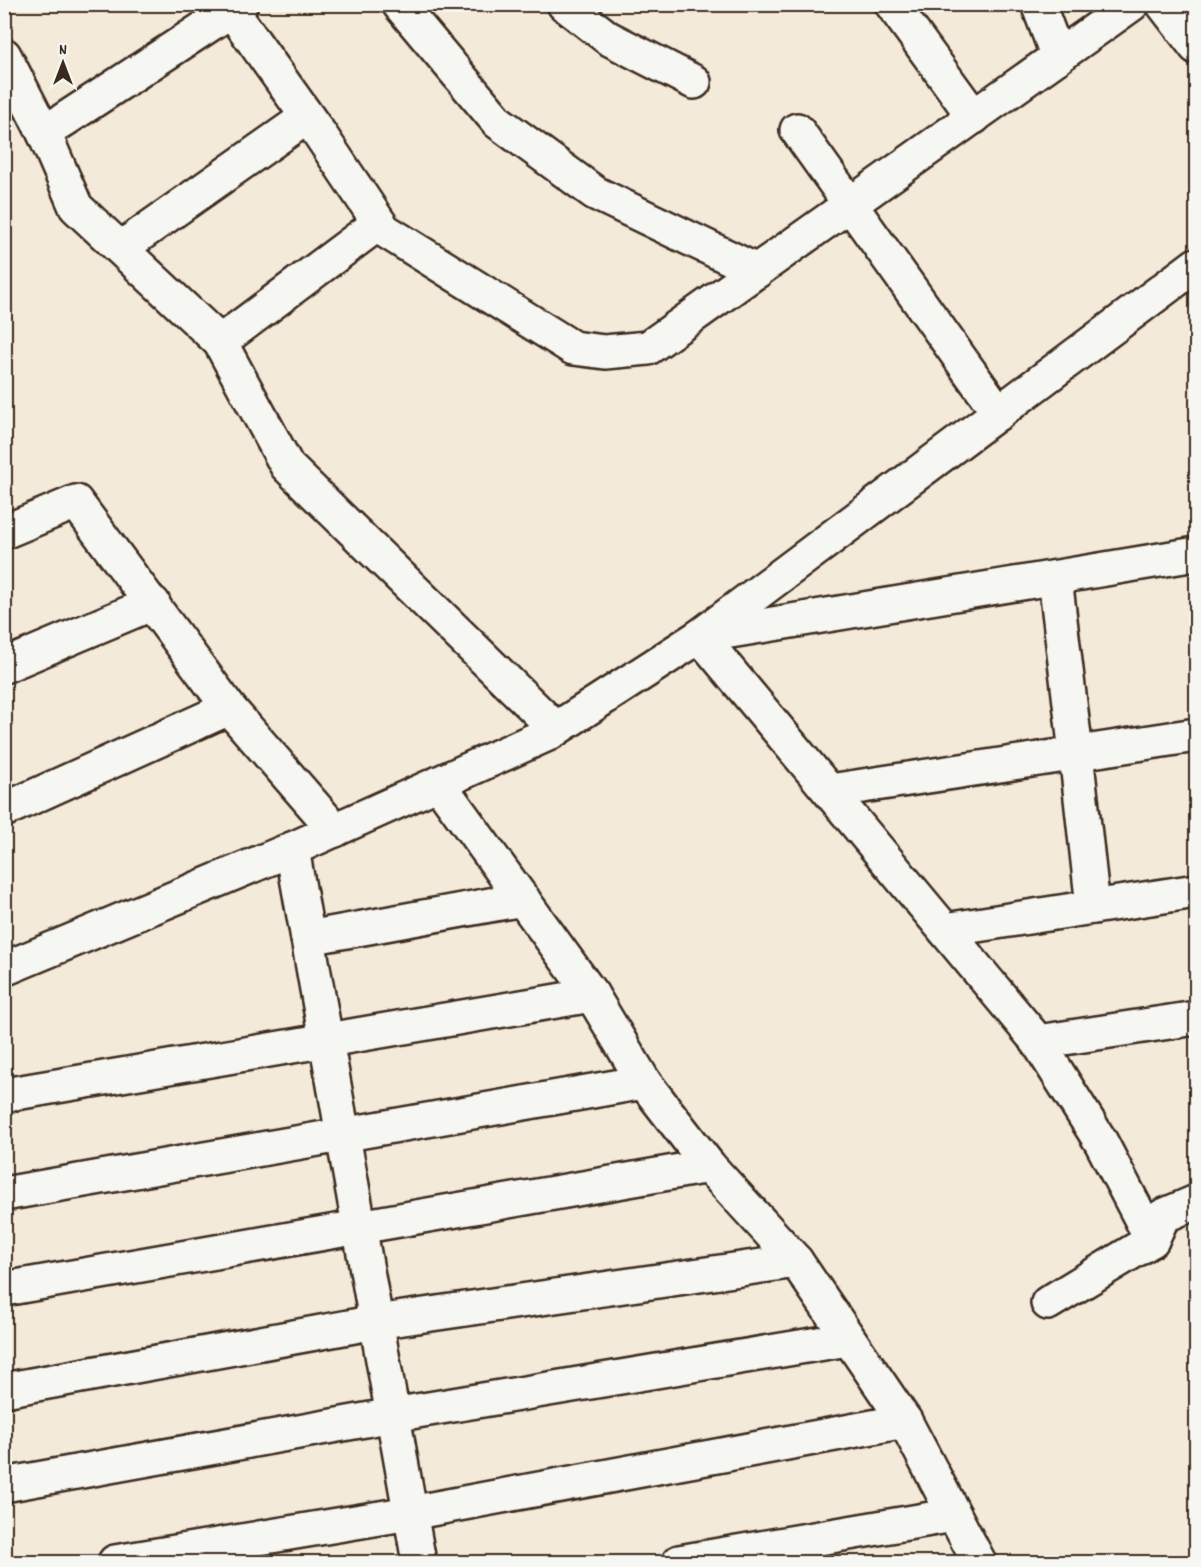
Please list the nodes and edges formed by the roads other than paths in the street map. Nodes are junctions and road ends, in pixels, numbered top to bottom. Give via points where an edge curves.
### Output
1 (399, 4) edge
2 (564, 4) edge
3 (892, 4) edge
4 (1038, 4) edge
5 (1132, 4) edge
6 (1163, 4) edge
7 (233, 7) edge
8 (1197, 47) edge
9 (4, 55) edge
10 (1058, 57) junction
11 (694, 82) dead end
12 (307, 117) junction
13 (974, 117) junction
14 (797, 130) dead end
15 (44, 133) junction
16 (850, 205) junction
17 (379, 223) junction
18 (121, 248) junction
19 (1197, 266) edge
20 (757, 271) junction
21 (220, 342) junction
22 (999, 413) junction
23 (4, 532) edge
24 (1197, 554) edge
25 (1054, 578) junction
26 (153, 603) junction
27 (700, 636) junction
28 (4, 666) edge
29 (229, 708) junction
30 (556, 729) junction
31 (1197, 735) edge
32 (1076, 753) junction
33 (439, 784) junction
34 (830, 792) junction
35 (4, 810) edge
36 (335, 830) junction
37 (292, 849) junction
38 (1197, 891) edge
39 (523, 899) junction
40 (1093, 907) junction
41 (945, 930) junction
42 (308, 938) junction
43 (4, 969) edge
44 (592, 995) junction
45 (1197, 1018) edge
46 (326, 1041) junction
47 (1038, 1042) junction
48 (644, 1082) junction
49 (4, 1095) edge
50 (343, 1135) junction
51 (709, 1166) junction
52 (4, 1194) edge
53 (1197, 1202) edge
54 (359, 1228) junction
55 (1152, 1240) junction
56 (796, 1261) junction
57 (4, 1288) edge
58 (1048, 1303) dead end
59 (376, 1322) junction
60 (848, 1339) junction
61 (4, 1390) edge
62 (393, 1415) junction
63 (905, 1421) junction
64 (4, 1485) edge
65 (410, 1513) junction
66 (954, 1515) junction
67 (115, 1563) edge
68 (419, 1563) edge
69 (679, 1563) edge
70 (979, 1563) edge

1 - 20 street via 498,122 595,193
2 - 11 street via 608,38
3 - 13 street
4 - 10 street
5 - 10 street
6 - 8 street
7 - 12 street
7 - 15 street
9 - 15 street
10 - 13 street
12 - 17 street
12 - 18 street
13 - 16 street
14 - 16 street
15 - 18 street via 76,207
16 - 20 street
16 - 22 street
17 - 20 street via 384,230 573,348 584,350 648,348
17 - 21 street
18 - 21 street
19 - 22 street
21 - 30 street via 287,466
22 - 27 street
23 - 26 street via 76,502
24 - 25 street
25 - 27 street
25 - 32 street
26 - 28 street
26 - 29 street
27 - 30 street
27 - 34 street
29 - 35 street
29 - 36 street
30 - 33 street
31 - 32 street
32 - 34 street
32 - 40 street
33 - 36 street
33 - 39 street
34 - 41 street
36 - 37 street
37 - 42 street
37 - 43 street
38 - 40 street
39 - 42 street
39 - 44 street
40 - 41 street
41 - 47 street
42 - 46 street
44 - 46 street
44 - 48 street
45 - 47 street
46 - 49 street
46 - 50 street
47 - 55 street via 1101,1142
48 - 50 street
48 - 51 street
50 - 52 street
50 - 54 street
51 - 54 street
51 - 56 street
53 - 55 street via 1163,1216
54 - 57 street
54 - 59 street
55 - 58 street
56 - 59 street
56 - 60 street
59 - 61 street
59 - 62 street
60 - 62 street
60 - 63 street
62 - 64 street
62 - 65 street
63 - 65 street
63 - 66 street
65 - 67 street
65 - 68 street
66 - 69 street
66 - 70 street

